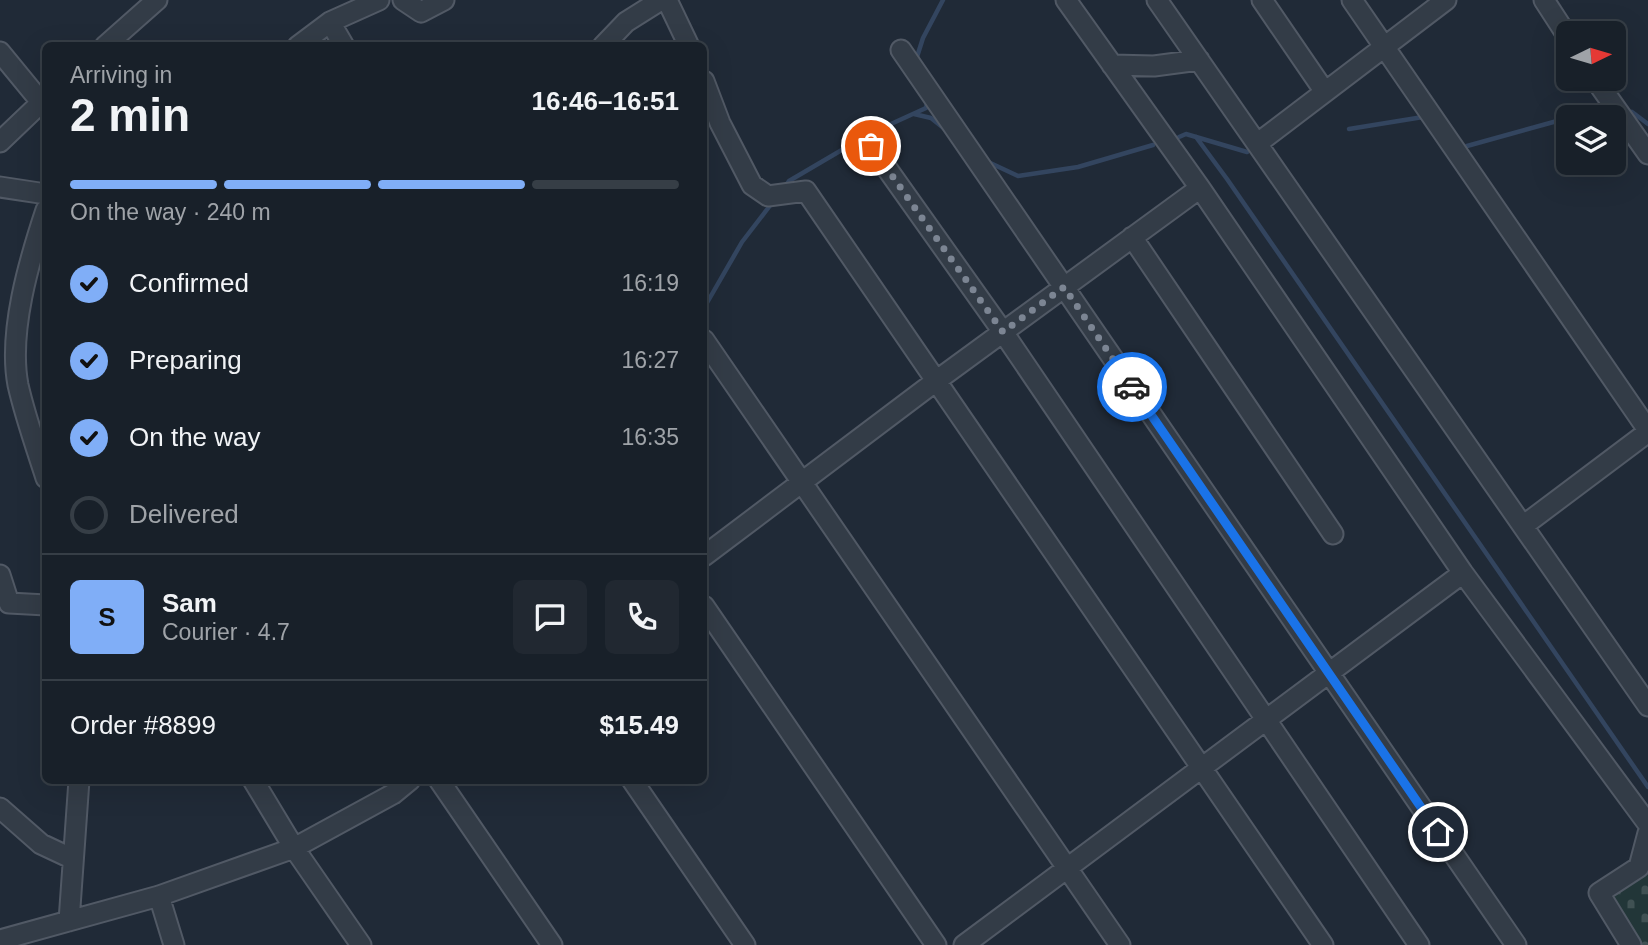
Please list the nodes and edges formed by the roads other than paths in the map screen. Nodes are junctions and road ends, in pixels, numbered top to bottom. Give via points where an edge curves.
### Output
1 (157, 0) edge
2 (379, 0) edge
3 (403, 0) edge
4 (444, 0) edge
5 (661, 0) edge
6 (667, 0) edge
7 (1066, 0) edge
8 (1157, 0) edge
9 (1262, 0) edge
10 (1352, 0) edge
11 (1446, 0) edge
12 (1544, 0) edge
13 (136, 6) edge
14 (1558, 21) edge
15 (330, 22) junction
16 (107, 42) edge
17 (303, 42) edge
18 (342, 42) edge
19 (607, 42) edge
20 (687, 42) edge
21 (1384, 47) junction
22 (901, 50) dead end
23 (0, 52) edge
24 (1199, 60) junction
25 (1112, 65) junction
26 (707, 89) edge
27 (1603, 91) edge
28 (1325, 92) junction
29 (41, 108) edge
30 (0, 142) edge
31 (1258, 143) junction
32 (871, 146) dead end
33 (1648, 154) edge
34 (0, 187) edge
35 (1200, 188) junction
36 (42, 193) edge
37 (42, 222) edge
38 (1132, 237) junction
39 (1064, 287) junction
40 (1003, 332) junction
41 (707, 344) edge
42 (936, 381) junction
43 (1648, 431) edge
44 (42, 464) edge
45 (802, 482) junction
46 (1523, 526) junction
47 (1333, 534) dead end
48 (707, 554) edge
49 (1463, 573) junction
50 (0, 575) edge
51 (42, 605) edge
52 (707, 610) edge
53 (1329, 673) junction
54 (1648, 706) edge
55 (1266, 720) junction
56 (1201, 767) junction
57 (79, 784) edge
58 (255, 784) edge
59 (405, 784) edge
60 (442, 784) edge
61 (635, 784) edge
62 (0, 808) edge
63 (1648, 824) edge
64 (1648, 833) edge
65 (294, 848) junction
66 (74, 859) junction
67 (1067, 868) junction
68 (159, 896) junction
69 (69, 921) junction
70 (39, 937) edge
71 (0, 940) edge
72 (174, 945) edge
73 (361, 945) edge
74 (552, 945) edge
75 (745, 945) edge
76 (936, 945) edge
77 (964, 945) edge
78 (1120, 945) edge
79 (1323, 945) edge
80 (1419, 945) edge
81 (1516, 945) edge
82 (1631, 945) edge

1 - 13 street
2 - 15 street
3 - 4 street via 421,12
5 - 19 street via 626,22
6 - 20 street
7 - 25 street
8 - 24 street
9 - 28 street
10 - 21 street
11 - 21 street
12 - 14 street
13 - 16 street
15 - 17 street
15 - 18 street
21 - 28 street
21 - 43 street
22 - 39 street
23 - 29 street
24 - 25 street
24 - 31 street
25 - 35 street
26 - 42 street via 752,185 768,197 806,191
27 - 33 street
28 - 31 street
29 - 30 street
31 - 46 street
32 - 40 street
34 - 36 street
35 - 38 street
35 - 49 street
37 - 44 street via 16,344 18,383
38 - 39 street
38 - 47 street
39 - 40 street
39 - 53 street
40 - 42 street
40 - 55 street
41 - 45 street
42 - 45 street
42 - 56 street
43 - 46 street
45 - 48 street
45 - 67 street
46 - 54 street
49 - 53 street
49 - 63 street
50 - 51 street via 9,603
52 - 76 street
53 - 55 street
53 - 81 street
55 - 56 street
55 - 80 street
56 - 67 street
56 - 79 street
57 - 66 street
58 - 65 street
59 - 65 street
60 - 74 street
61 - 75 street
62 - 66 street via 41,844
64 - 82 street via 1639,867 1599,893
65 - 68 street
65 - 73 street
66 - 69 street
67 - 77 street
67 - 78 street
68 - 69 street
68 - 72 street
69 - 70 street
70 - 71 street

